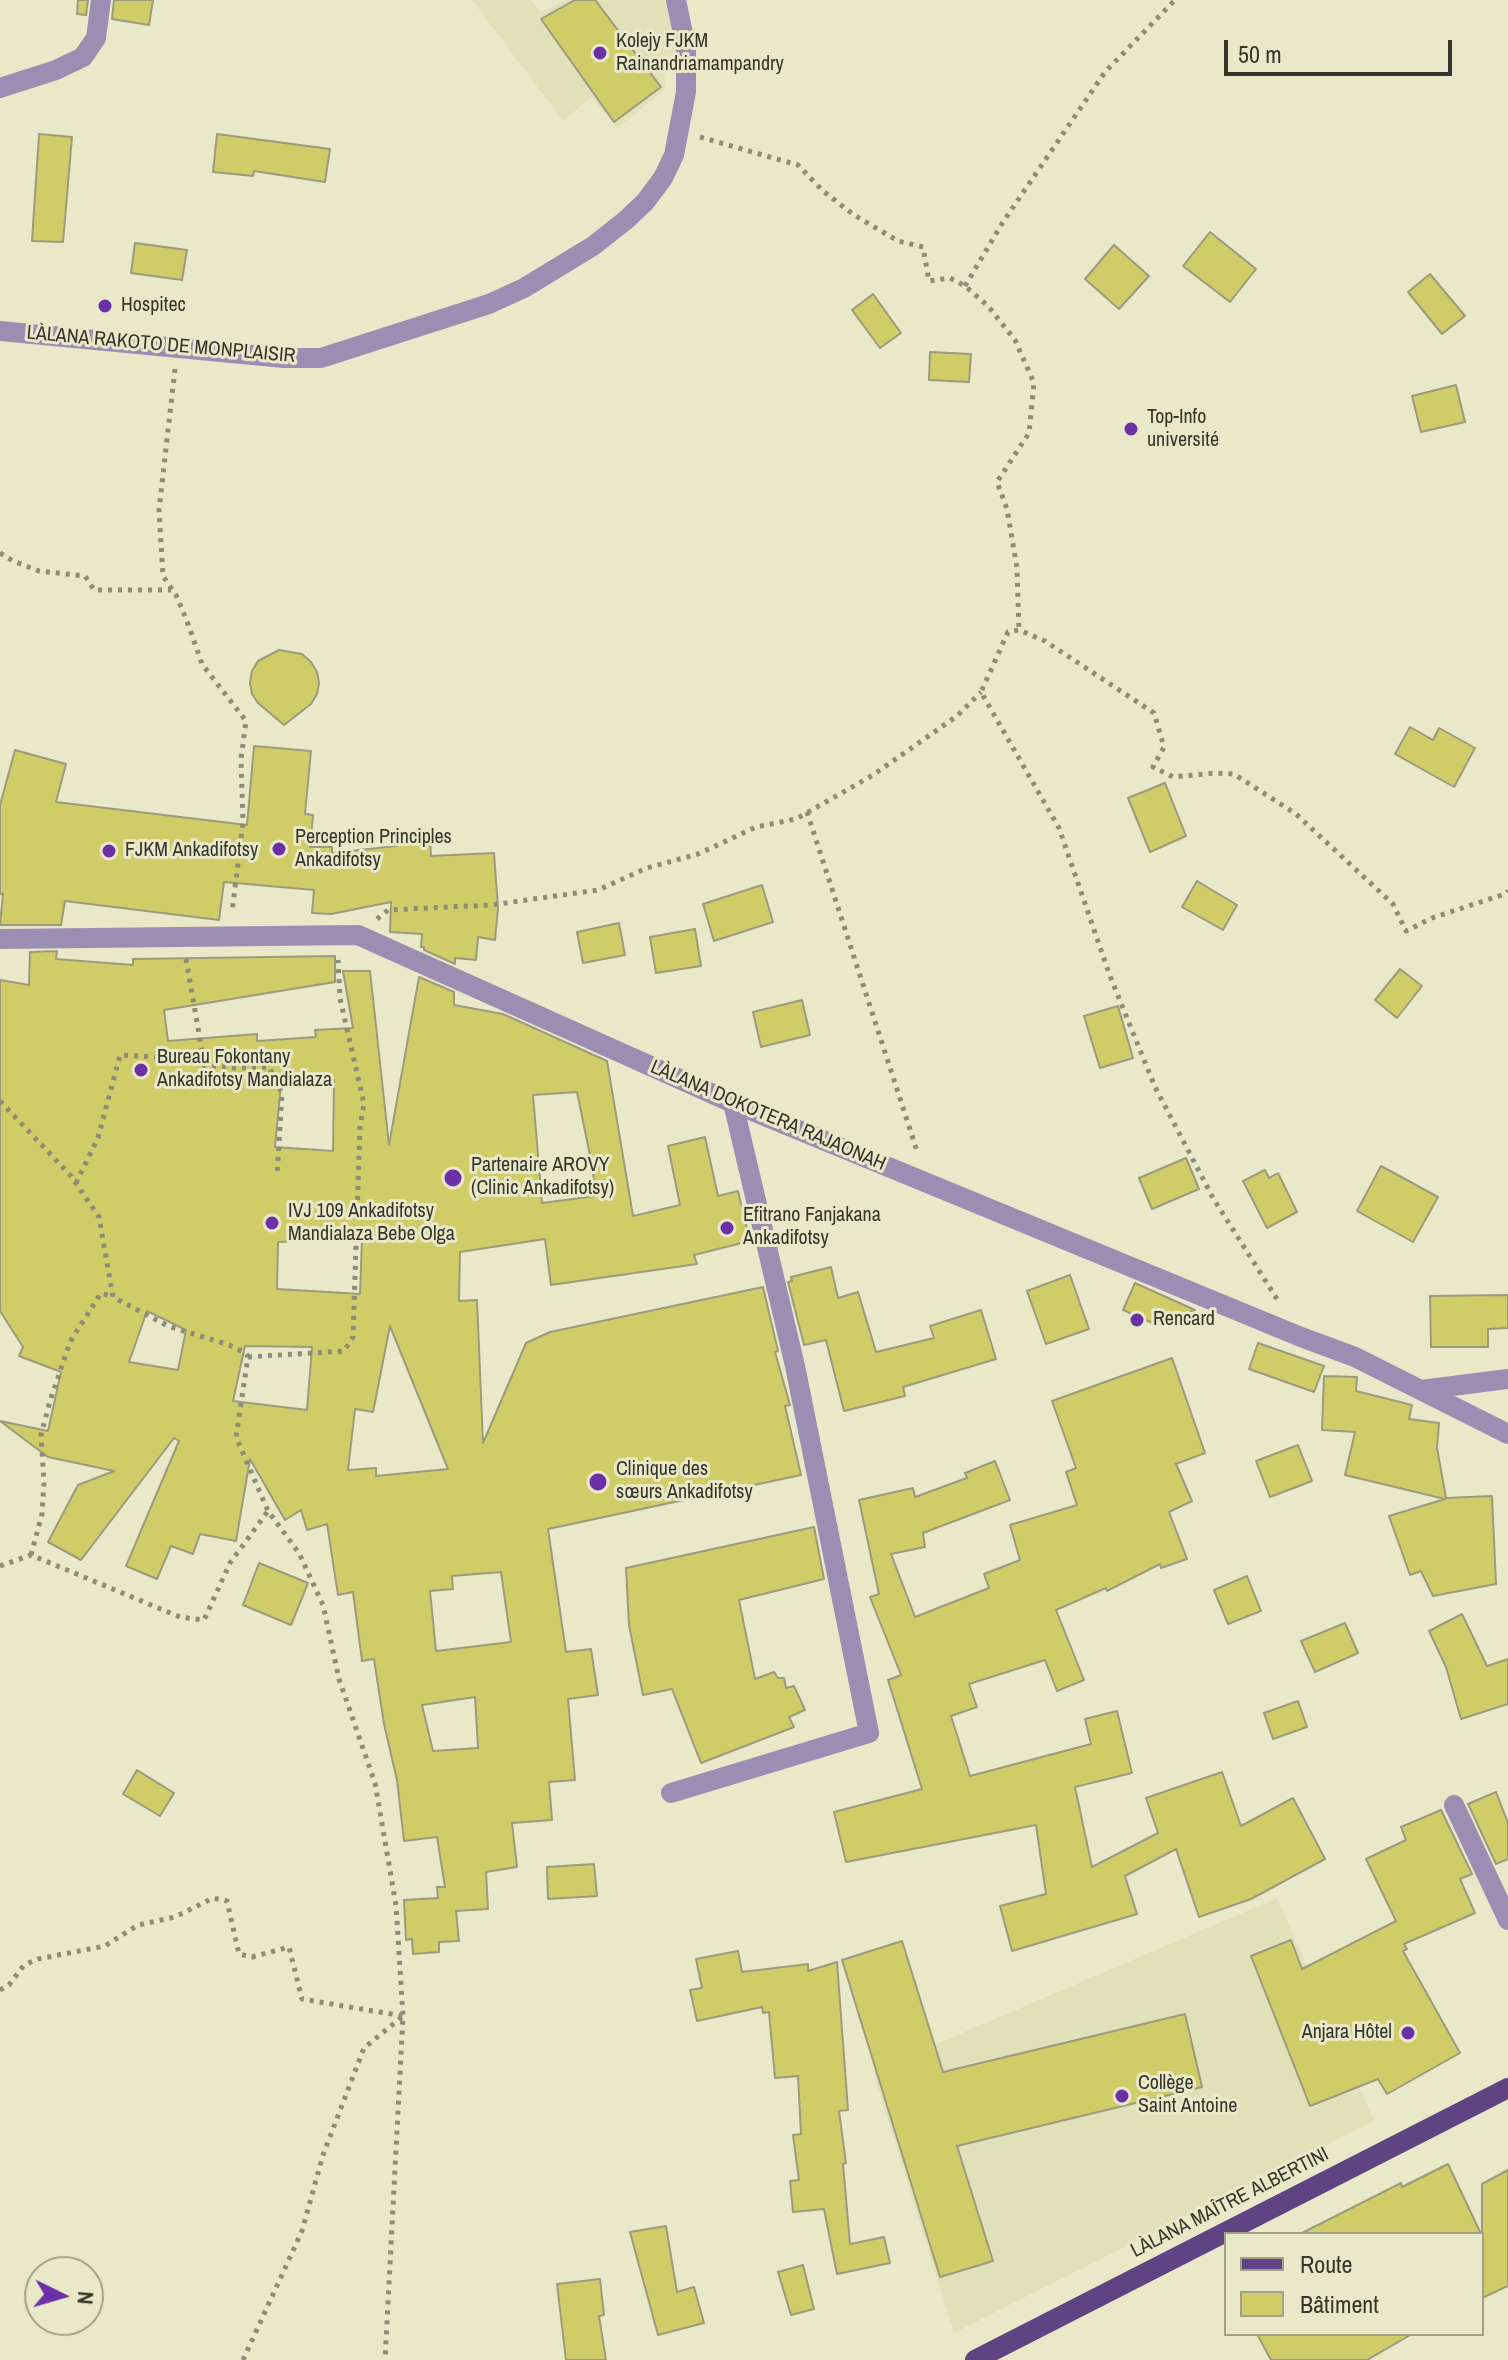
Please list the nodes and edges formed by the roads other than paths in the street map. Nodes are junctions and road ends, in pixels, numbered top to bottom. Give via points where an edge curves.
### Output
1 (101, 0) edge
2 (676, 0) edge
3 (0, 88) edge
4 (0, 331) edge
5 (0, 939) edge
6 (733, 1103) junction
7 (1508, 1379) edge
8 (1421, 1390) junction
9 (1508, 1434) edge
10 (671, 1793) dead end
11 (1454, 1805) dead end
12 (1508, 1920) edge
13 (1508, 2088) edge
14 (1226, 2232) edge
15 (1224, 2233) edge
16 (975, 2360) edge

1 - 3 street via 96,38 83,57
2 - 4 street, LÀLANA RAKOTO DE MONPLAISIR via 686,48 686,92 681,129 663,178 626,220 524,288 321,358
5 - 6 street, LÀLANA DOKOTERA RAJAONAH via 358,935
6 - 8 street, LÀLANA DOKOTERA RAJAONAH via 1355,1357
6 - 10 street via 795,1366 869,1733
7 - 8 street
8 - 9 street, LÀLANA DOKOTERA RAJAONAH
11 - 12 street
13 - 14 main road, LÀLANA MAÎTRE ALBERTINI
15 - 16 main road, LÀLANA MAÎTRE ALBERTINI

